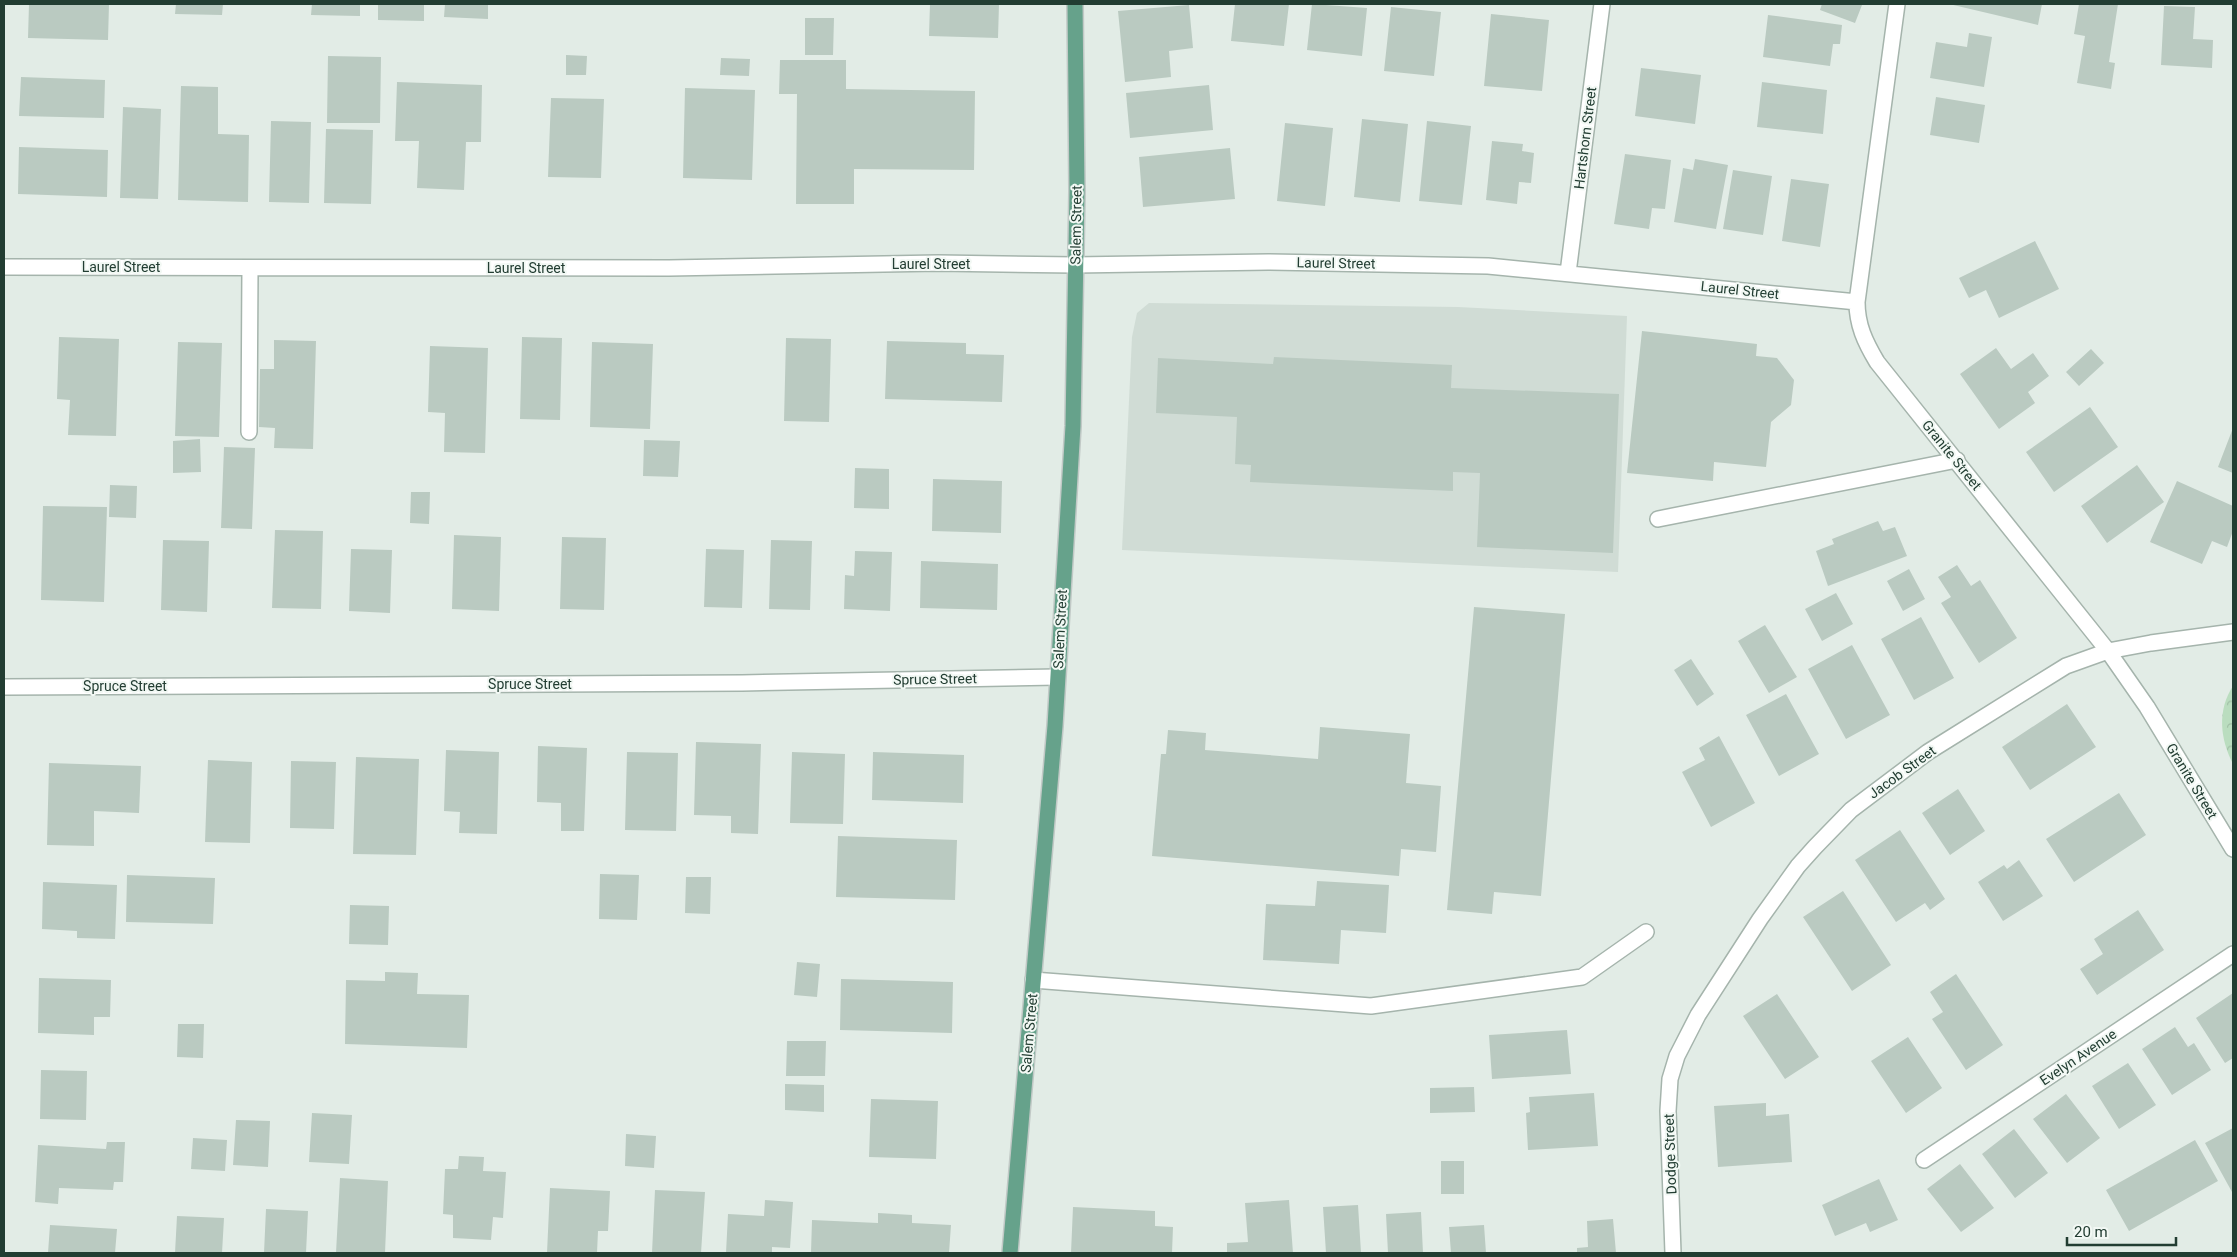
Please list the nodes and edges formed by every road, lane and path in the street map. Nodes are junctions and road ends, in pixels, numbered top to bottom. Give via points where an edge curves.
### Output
1 (1075, 4) edge
2 (1602, 4) edge
3 (1897, 4) edge
4 (1075, 265) junction
5 (4, 267) edge
6 (250, 268) junction
7 (1568, 273) junction
8 (1857, 302) junction
9 (249, 432) dead end
10 (1957, 460) junction
11 (1658, 519) dead end
12 (2233, 632) edge
13 (2108, 651) junction
14 (1057, 677) junction
15 (4, 687) edge
16 (2233, 849) edge
17 (1646, 932) dead end
18 (2233, 954) edge
19 (1033, 980) junction
20 (1677, 1056) joint
21 (1924, 1160) dead end
22 (1010, 1253) edge
23 (1673, 1253) edge

1 - 4 main road, Salem Street
2 - 7 street, Hartshorn Street
3 - 8 street, Granite Street
4 - 6 street, Laurel Street
4 - 7 street, Laurel Street via 1278,262 1488,266
4 - 14 main road, Salem Street via 1073,426
5 - 6 street, Laurel Street
6 - 9 street
7 - 8 street, Laurel Street
8 - 10 street, Granite Street via 1859,325 1877,362
10 - 11 street
10 - 13 street, Granite Street
12 - 13 street, Jacob Street
13 - 16 street, Granite Street via 2147,707
13 - 20 street, Jacob Street via 2066,666 2006,703 1928,752 1851,810 1798,866 1776,896 1698,1015
14 - 15 street, Spruce Street via 742,683
14 - 19 main road, Salem Street
17 - 19 street via 1582,977 1371,1006
18 - 21 street, Evelyn Avenue
19 - 22 main road, Salem Street
20 - 23 street, Dodge Street via 1670,1079 1668,1110

